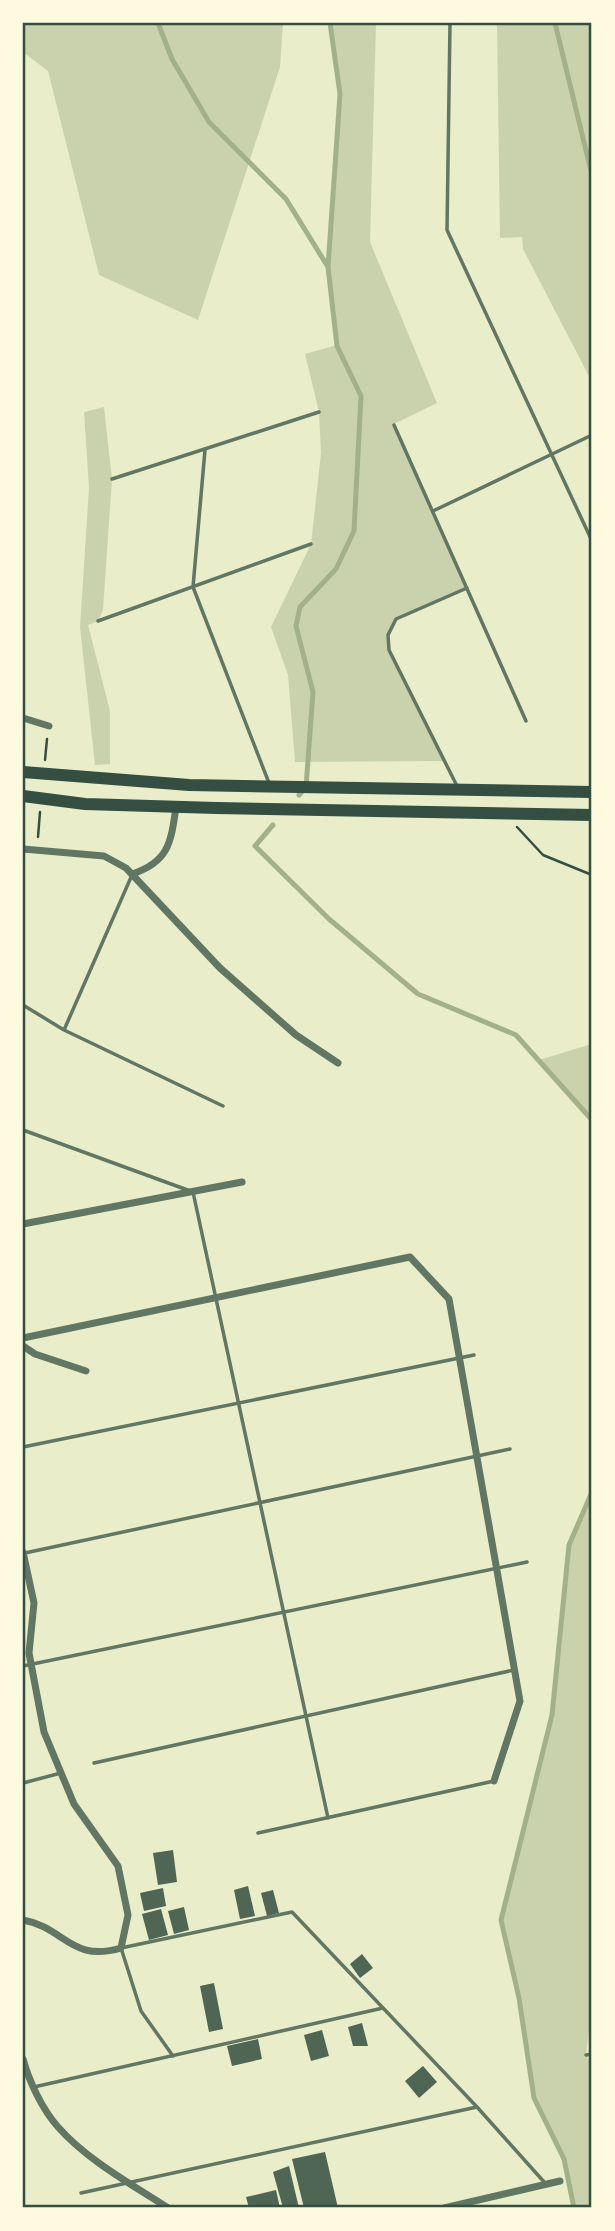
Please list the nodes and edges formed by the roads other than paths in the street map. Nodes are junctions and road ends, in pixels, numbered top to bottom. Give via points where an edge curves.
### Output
1 (450, 23) edge
2 (319, 412) dead end
3 (394, 425) dead end
4 (592, 435) edge
5 (205, 450) junction
6 (553, 454) junction
7 (111, 479) dead end
8 (432, 511) junction
9 (592, 541) edge
10 (311, 544) dead end
11 (193, 587) junction
12 (467, 588) junction
13 (98, 621) dead end
14 (23, 718) edge
15 (526, 721) dead end
16 (49, 726) dead end
17 (23, 772) edge
18 (270, 786) junction
19 (459, 789) junction
20 (592, 792) edge
21 (23, 796) edge
22 (176, 807) junction
23 (592, 815) edge
24 (23, 849) edge
25 (132, 874) junction
26 (23, 1005) edge
27 (64, 1030) junction
28 (338, 1063) dead end
29 (223, 1106) dead end
30 (23, 1130) edge
31 (242, 1182) dead end
32 (193, 1192) junction
33 (23, 1224) edge
34 (216, 1298) junction
35 (23, 1338) edge
36 (23, 1346) edge
37 (474, 1355) dead end
38 (459, 1358) junction
39 (86, 1371) dead end
40 (239, 1403) junction
41 (23, 1447) edge
42 (510, 1449) dead end
43 (477, 1457) junction
44 (260, 1503) junction
45 (23, 1553) edge
46 (527, 1562) dead end
47 (496, 1568) junction
48 (284, 1612) junction
49 (27, 1665) edge
50 (514, 1670) junction
51 (306, 1716) junction
52 (94, 1763) dead end
53 (61, 1773) junction
54 (494, 1781) joint
55 (23, 1783) edge
56 (328, 1818) junction
57 (258, 1833) dead end
58 (23, 1920) edge
59 (121, 1948) junction
60 (383, 2008) junction
61 (592, 2054) edge
62 (586, 2055) dead end
63 (173, 2056) junction
64 (23, 2059) edge
65 (34, 2087) junction
66 (478, 2107) junction
67 (560, 2181) dead end
68 (130, 2183) junction
69 (547, 2185) junction
70 (81, 2193) dead end
71 (168, 2208) edge
72 (444, 2208) edge

1 - 6 lane via 447,230
2 - 5 lane
3 - 8 lane
4 - 6 lane
5 - 7 lane
5 - 11 lane
6 - 8 lane
6 - 9 lane
8 - 12 lane
10 - 11 lane
11 - 13 lane
11 - 18 lane
12 - 15 lane
12 - 19 lane via 396,619 388,635 389,650
14 - 16 street
17 - 18 highway via 189,785
18 - 19 highway
19 - 20 highway
21 - 22 highway via 85,804
22 - 23 highway
22 - 25 street via 171,838 162,857 148,869
24 - 25 street via 104,856
25 - 27 lane
25 - 28 street via 220,968 296,1035
26 - 27 lane
27 - 29 lane
30 - 32 lane
31 - 32 street
32 - 33 street
32 - 34 lane
34 - 35 street
34 - 38 street via 410,1257 449,1299
34 - 40 lane
36 - 39 street
37 - 38 lane
38 - 40 lane
38 - 43 street
40 - 41 lane
40 - 44 lane
42 - 43 lane
43 - 44 lane
43 - 47 street
44 - 45 lane
44 - 48 lane
45 - 49 street via 34,1603
46 - 47 lane
47 - 48 lane
47 - 50 street
48 - 49 lane
48 - 51 lane
49 - 53 street via 44,1732
50 - 51 lane
50 - 54 street via 520,1701
51 - 52 lane
51 - 56 lane
53 - 55 lane
53 - 59 street via 74,1804 118,1866 128,1915
54 - 56 lane
56 - 57 lane
58 - 59 street via 41,1923 71,1946 101,1954
59 - 60 lane via 292,1912
59 - 63 lane via 141,2011
60 - 63 lane
60 - 66 lane
61 - 62 lane
63 - 65 lane
64 - 65 street
65 - 68 street via 57,2126
66 - 68 lane
66 - 69 lane
67 - 69 street
68 - 70 lane
68 - 71 street
69 - 72 street

